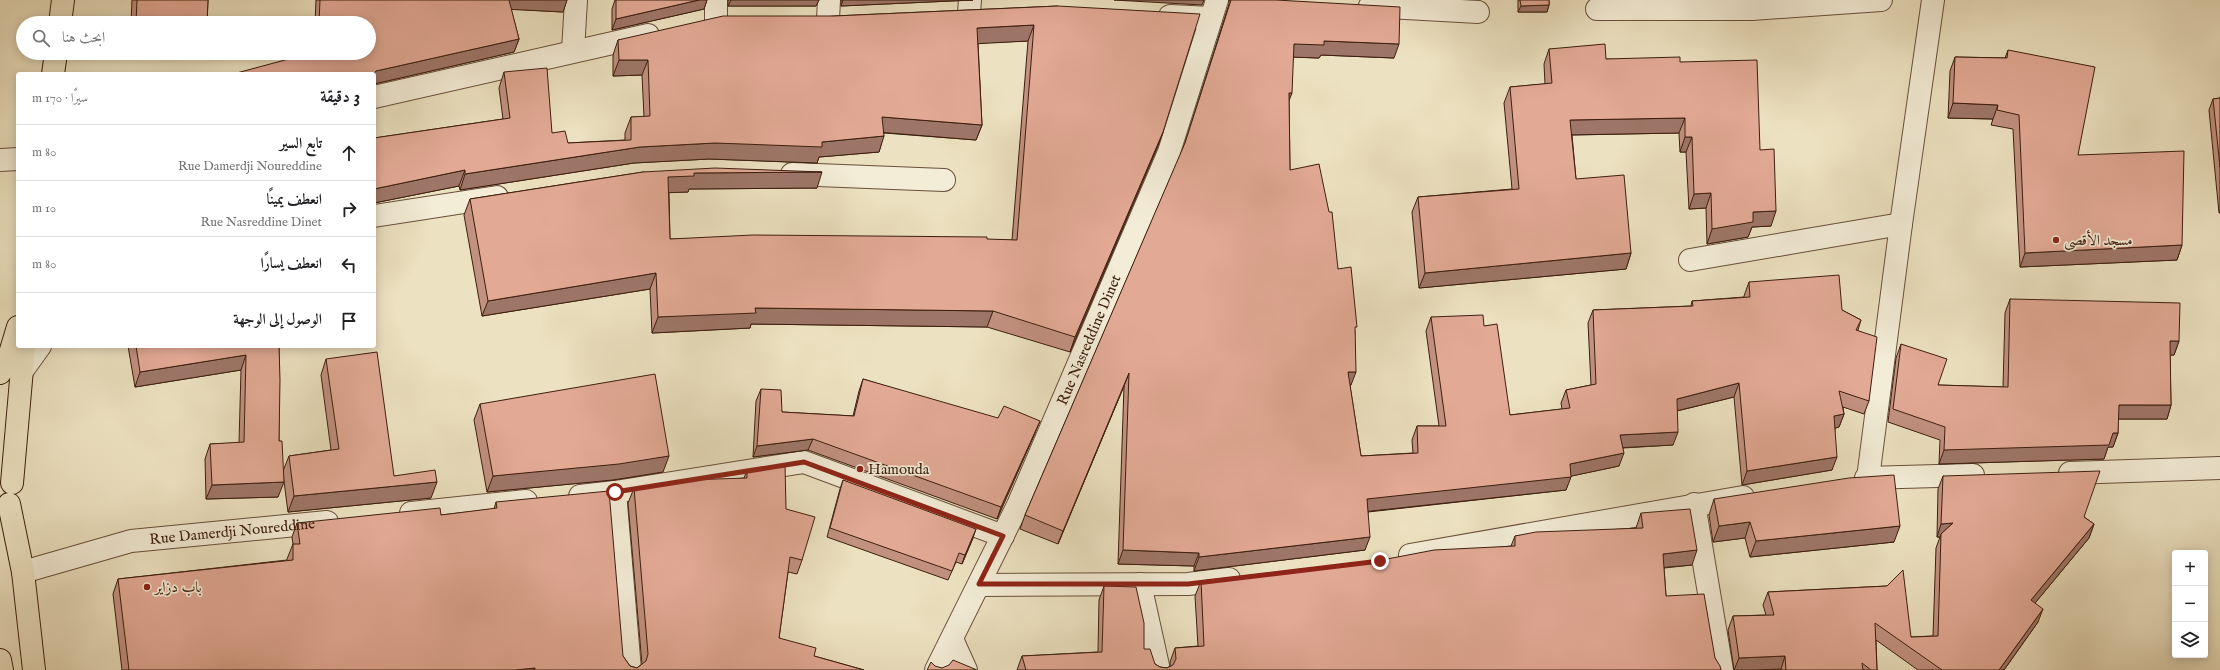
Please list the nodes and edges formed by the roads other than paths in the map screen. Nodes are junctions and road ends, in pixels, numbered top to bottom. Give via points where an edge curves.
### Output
1 (63, 0) edge
2 (576, 0) edge
3 (1881, 0) edge
4 (1933, 0) edge
5 (1351, 5) edge
6 (970, 6) edge
7 (1214, 9) edge
8 (1597, 9) dead end
9 (716, 10) edge
10 (828, 10) edge
11 (992, 12) edge
12 (1478, 12) dead end
13 (946, 14) edge
14 (1147, 15) edge
15 (61, 16) edge
16 (852, 18) edge
17 (738, 19) edge
18 (806, 19) edge
19 (694, 24) edge
20 (671, 29) edge
21 (573, 51) junction
22 (55, 60) edge
23 (53, 72) edge
24 (376, 97) edge
25 (16, 159) edge
26 (0, 160) edge
27 (772, 173) edge
28 (944, 180) dead end
29 (521, 193) edge
30 (376, 216) edge
31 (1901, 224) junction
32 (1690, 260) dead end
33 (16, 334) edge
34 (24, 348) edge
35 (39, 348) edge
36 (22, 371) junction
37 (0, 373) edge
38 (0, 449) edge
39 (2220, 468) edge
40 (2048, 473) edge
41 (1994, 475) edge
42 (1868, 478) junction
43 (1843, 481) edge
44 (615, 492) junction
45 (1765, 493) edge
46 (7, 502) edge
47 (1694, 504) junction
48 (393, 515) edge
49 (345, 520) edge
50 (1003, 536) junction
51 (1388, 560) edge
52 (23, 572) junction
53 (1250, 576) edge
54 (979, 584) junction
55 (1140, 584) junction
56 (952, 639) junction
57 (0, 660) edge
58 (2, 670) edge
59 (34, 670) edge
60 (630, 670) edge
61 (936, 670) edge
62 (966, 670) edge
63 (1159, 670) edge
64 (1722, 670) edge

1 - 15 main road
2 - 21 street
3 - 8 street via 1752,9
4 - 31 street
5 - 12 street
6 - 11 street
6 - 13 street
7 - 14 street
7 - 50 street, Rue Nasreddine Dinet via 1169,152
9 - 17 street
9 - 19 street
10 - 16 street
10 - 18 street
20 - 21 street
21 - 24 street
22 - 23 main road
25 - 26 street
27 - 28 street
29 - 30 street
31 - 32 street
31 - 42 street
33 - 37 main road via 8,360
34 - 36 main road
35 - 36 street
36 - 46 main road
38 - 46 main road via 9,465
39 - 40 street
41 - 42 street
42 - 43 street
44 - 48 street
44 - 50 street via 804,462
44 - 60 street
45 - 47 street
46 - 52 main road
47 - 51 street
47 - 64 street
49 - 52 street, Rue Damerdji Noureddine via 131,541
50 - 54 street, Rue Nasreddine Dinet
52 - 59 main road
53 - 55 street via 1188,584
54 - 55 street
54 - 56 street, Rue Nasreddine Dinet
55 - 63 street
56 - 61 street, Rue Nasreddine Dinet
56 - 62 street
57 - 58 main road

